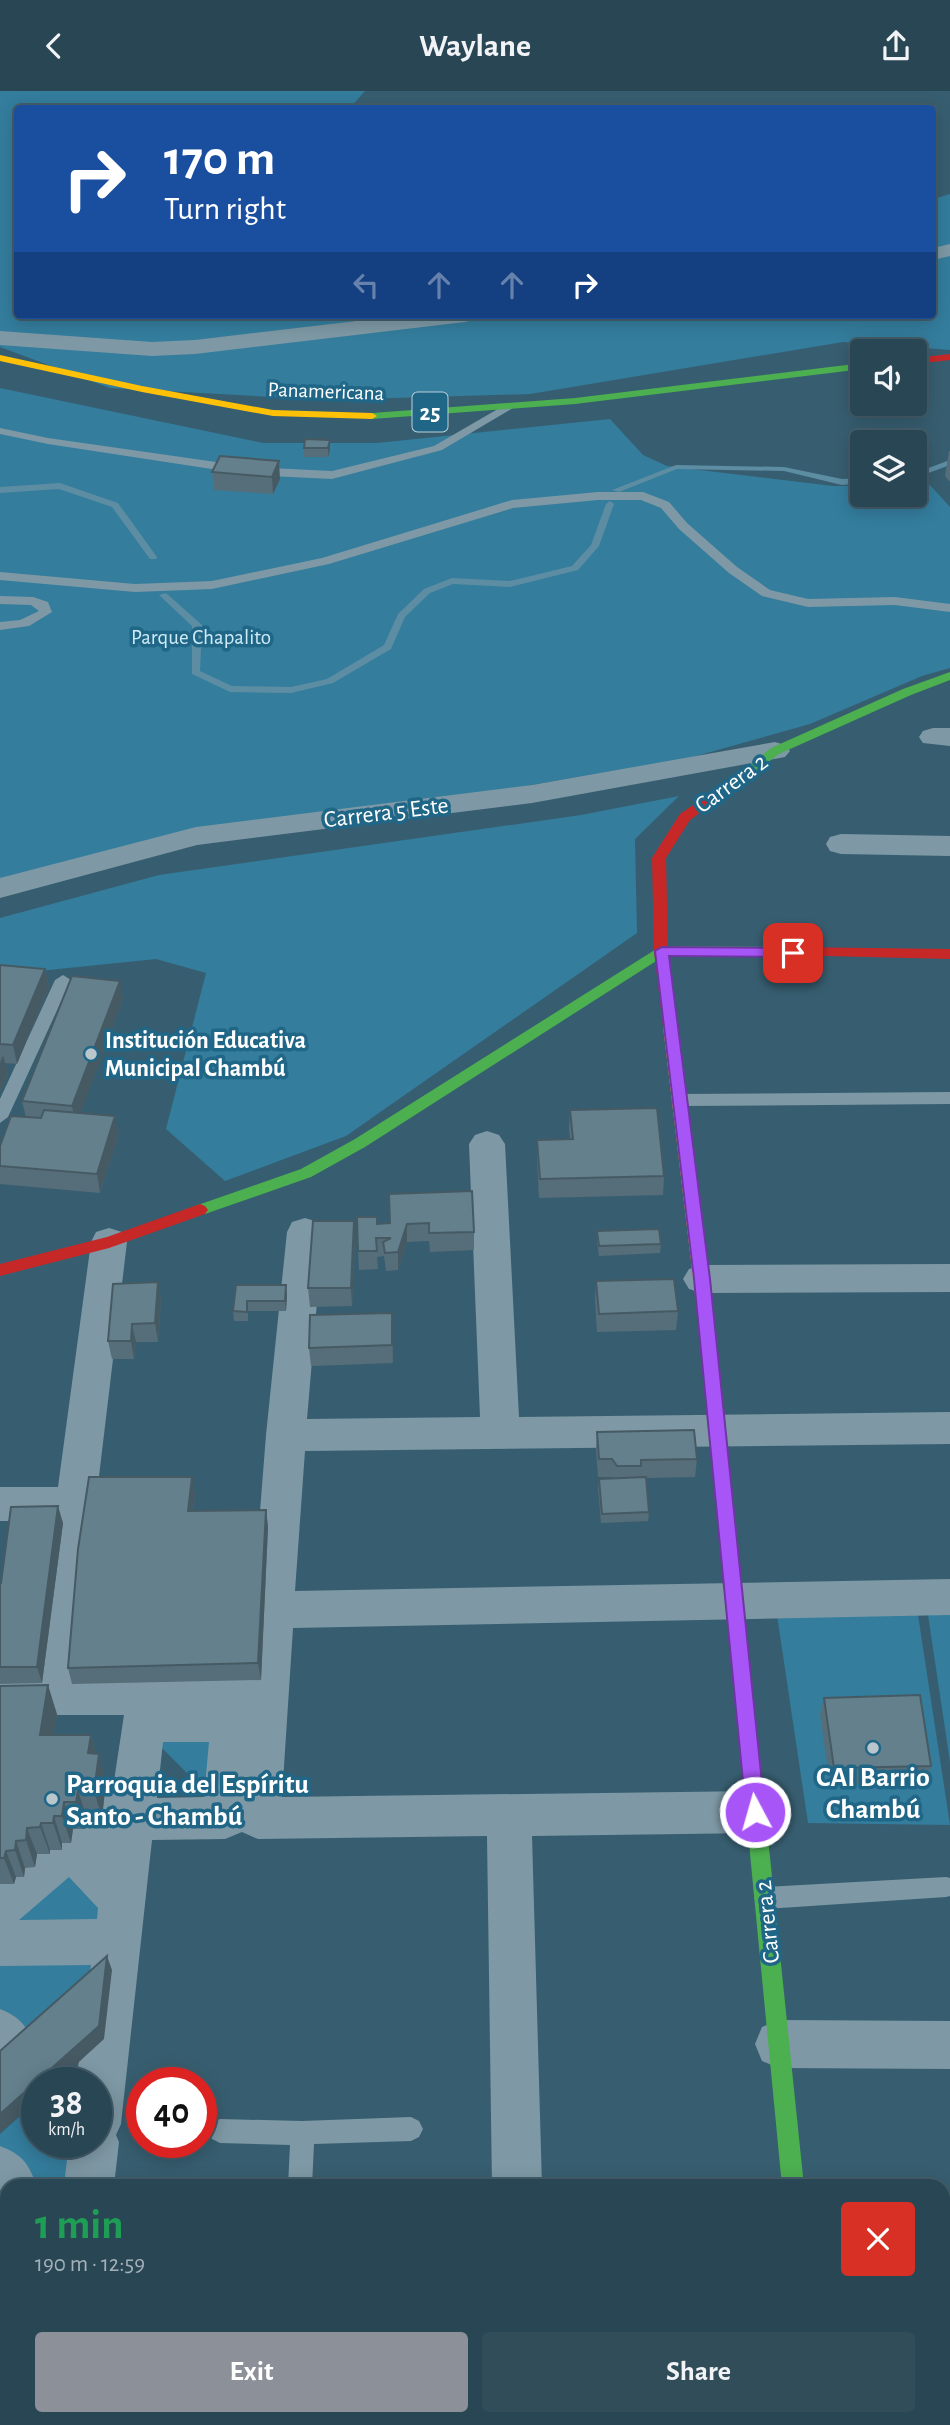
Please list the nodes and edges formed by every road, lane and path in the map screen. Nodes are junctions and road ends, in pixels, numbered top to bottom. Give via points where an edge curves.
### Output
1 (431, 319) edge
2 (0, 338) edge
3 (950, 357) edge
4 (0, 358) edge
5 (927, 360) edge
6 (850, 368) edge
7 (507, 408) junction
8 (0, 431) edge
9 (0, 576) edge
10 (0, 600) edge
11 (950, 608) edge
12 (0, 626) edge
13 (950, 676) edge
14 (775, 751) junction
15 (841, 844) dead end
16 (950, 846) edge
17 (0, 888) edge
18 (662, 951) junction
19 (950, 954) edge
20 (63, 980) dead end
21 (950, 1098) edge
22 (680, 1100) junction
23 (0, 1117) edge
24 (487, 1144) dead end
25 (305, 1232) dead end
26 (109, 1242) junction
27 (1, 1265) edge
28 (950, 1278) edge
29 (702, 1279) junction
30 (717, 1428) junction
31 (950, 1428) edge
32 (500, 1431) junction
33 (286, 1435) junction
34 (0, 1504) edge
35 (76, 1504) junction
36 (950, 1597) edge
37 (734, 1602) junction
38 (273, 1610) junction
39 (0, 1696) edge
40 (51, 1696) junction
41 (267, 1696) junction
42 (755, 1812) junction
43 (509, 1815) junction
44 (71, 1846) junction
45 (946, 1887) dead end
46 (765, 1898) junction
47 (120, 1922) junction
48 (1, 1923) edge
49 (0, 2033) edge
50 (779, 2044) junction
51 (950, 2045) edge
52 (0, 2055) edge
53 (103, 2067) edge
54 (411, 2129) dead end
55 (220, 2131) dead end
56 (302, 2133) junction
57 (92, 2158) edge
58 (90, 2179) edge
59 (300, 2179) edge
60 (517, 2179) edge
61 (792, 2179) edge

1 - 2 street via 152,349
3 - 5 street
4 - 7 street, Panamericana / 25 via 273,413 372,416
6 - 7 street, Panamericana / 25
7 - 8 lane via 438,448 332,475 251,471
9 - 11 lane via 135,588 212,585 325,561 512,504 643,496 665,505 733,570 766,593 808,603 895,600
10 - 12 lane via 33,601 46,612 13,627
13 - 14 street, Carrera 2
14 - 17 street, Carrera 5 Este via 532,794 196,836
14 - 18 street, Carrera 2 via 685,817 659,858
15 - 16 street
18 - 19 street
18 - 22 street, Carrera 2
18 - 26 street via 306,1173
20 - 23 lane
21 - 22 lane
22 - 29 street, Carrera 2
24 - 32 street
25 - 33 street
26 - 27 street
26 - 35 street
28 - 29 street
29 - 30 street, Carrera 2
30 - 31 street
30 - 32 street
30 - 37 street, Carrera 2
32 - 33 street
33 - 38 street
34 - 35 street
35 - 40 street
36 - 37 street
37 - 38 street
37 - 42 street, Carrera 2
38 - 41 street
39 - 40 street
40 - 41 street
41 - 43 street via 258,1818
42 - 43 street
42 - 46 street, Carrera 2
43 - 60 street
44 - 47 street
44 - 47 street via 133,1805
44 - 48 street
45 - 46 lane
46 - 50 street, Carrera 2
47 - 48 street
47 - 53 street
49 - 52 street via 10,2046
50 - 51 street
50 - 61 street, Carrera 2
54 - 56 lane
55 - 56 lane
56 - 59 lane
57 - 58 street

